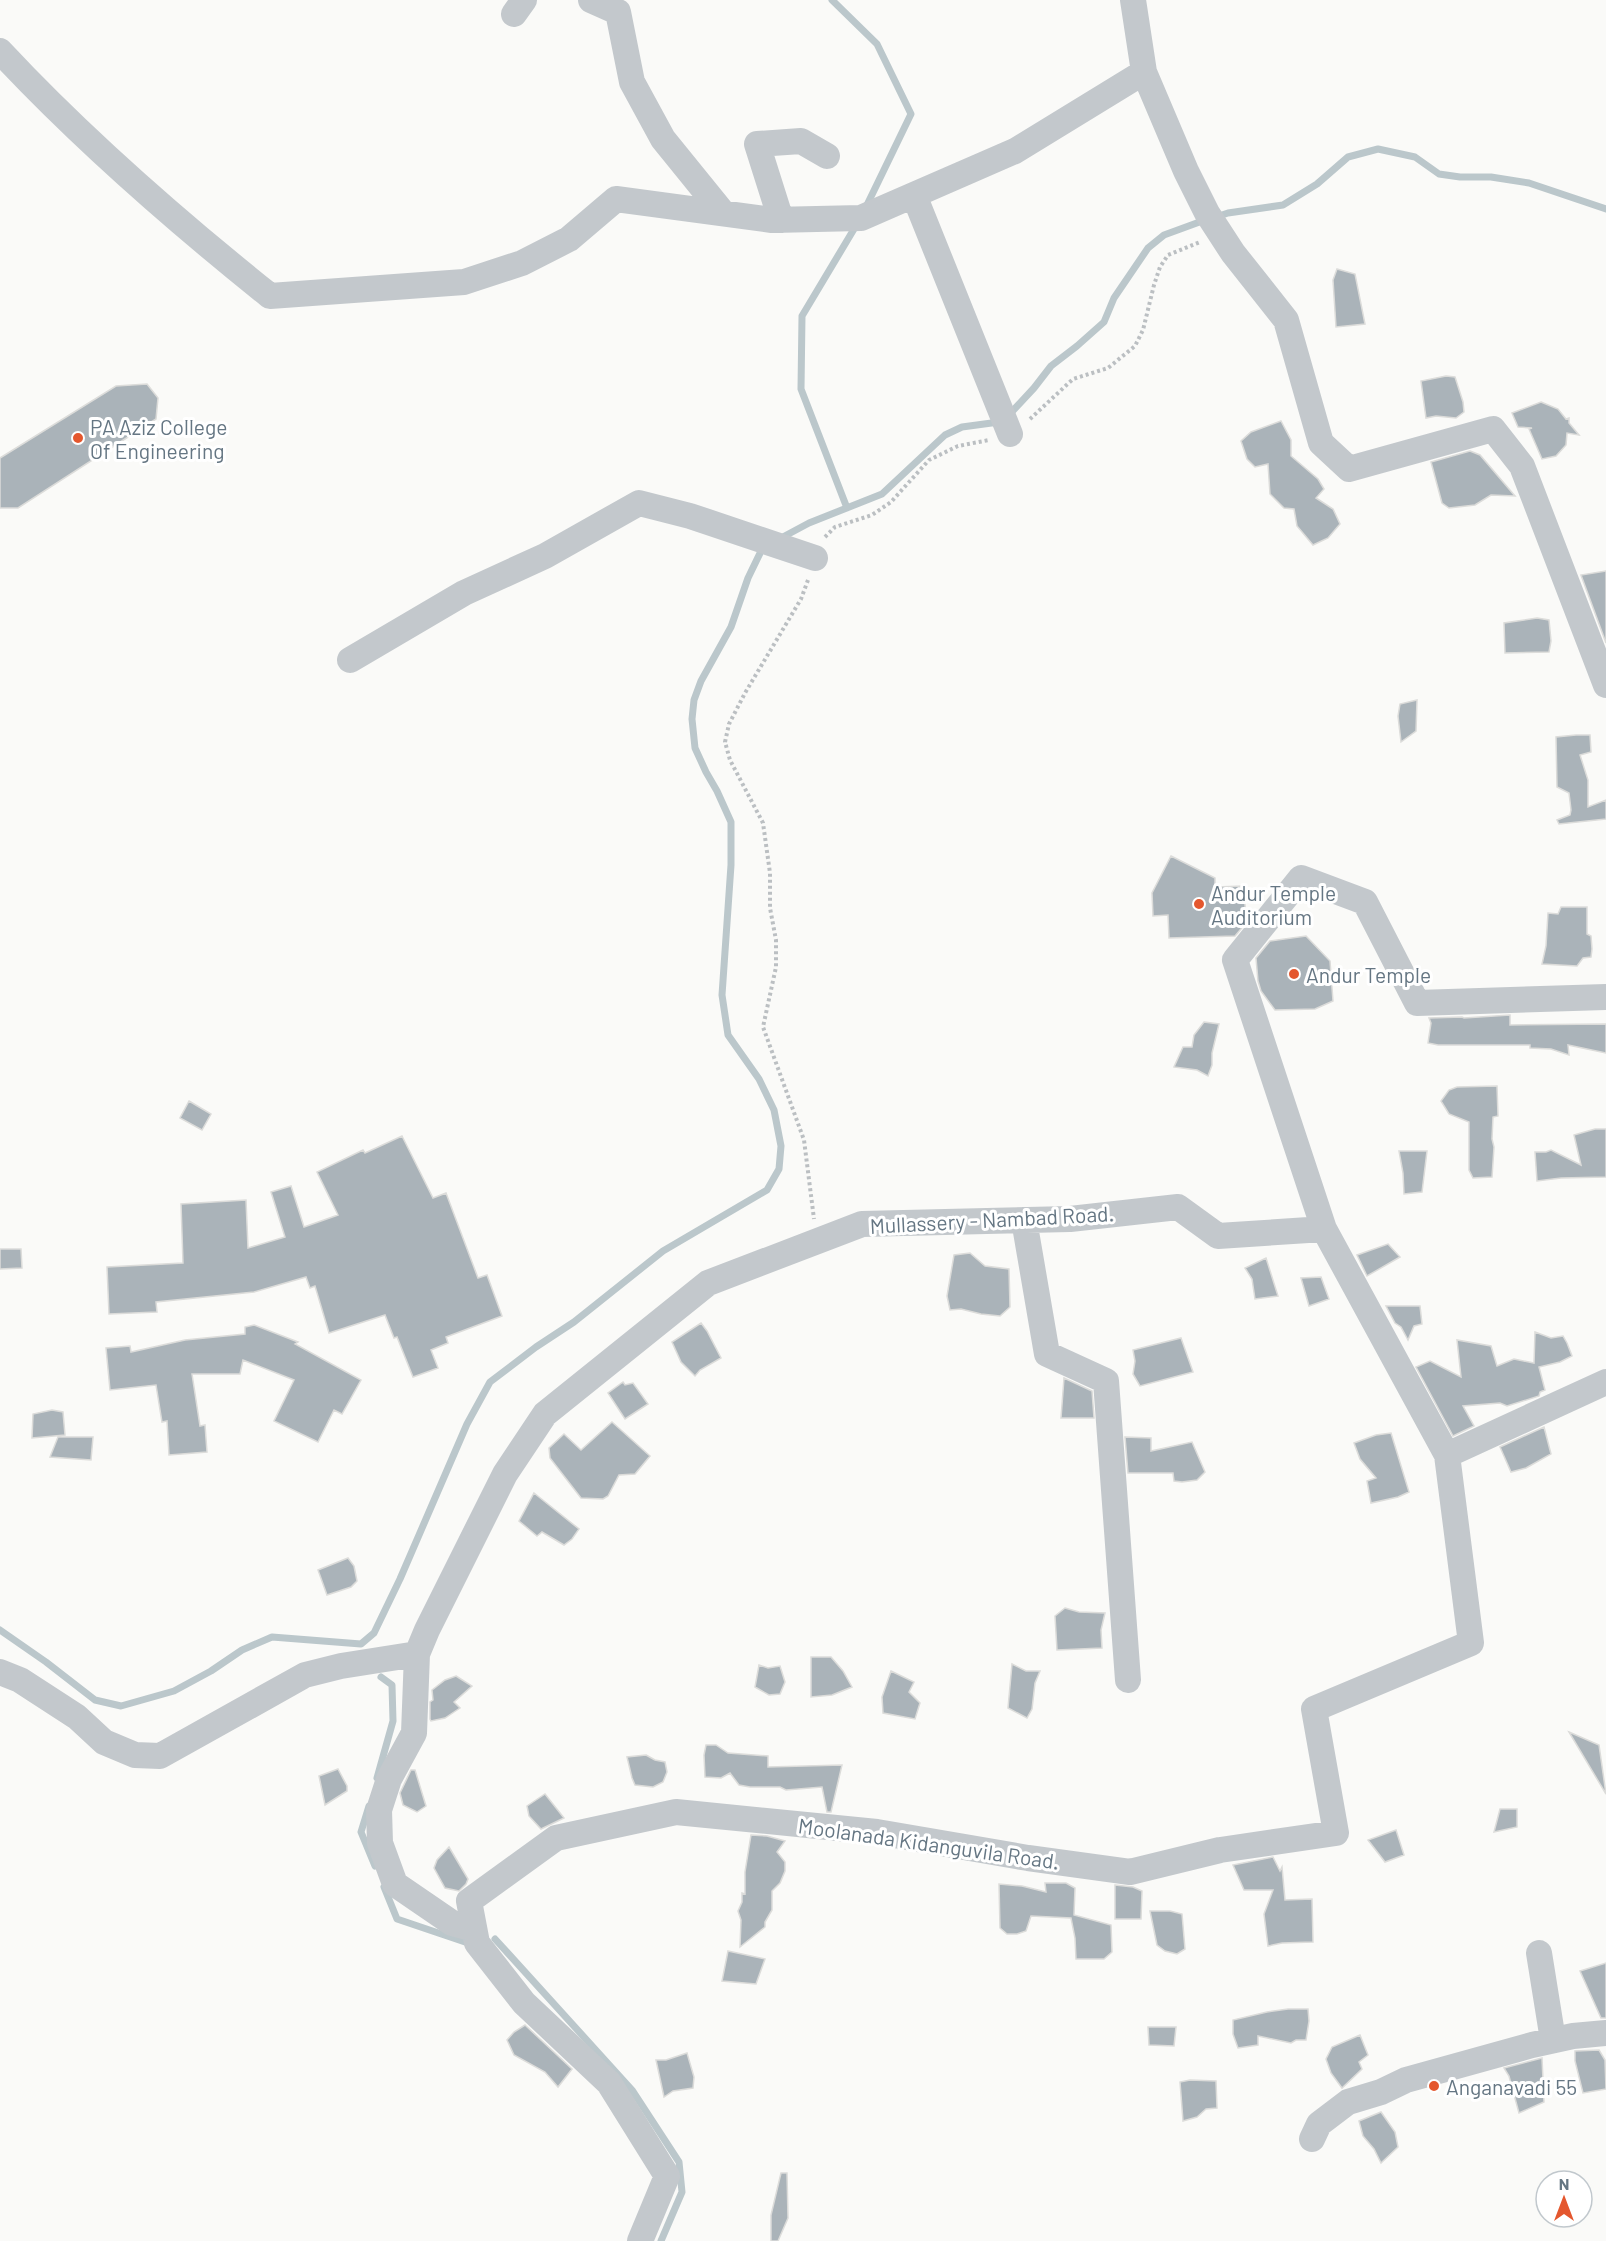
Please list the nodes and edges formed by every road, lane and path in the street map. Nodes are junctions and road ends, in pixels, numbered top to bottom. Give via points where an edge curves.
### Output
1 (591, 0) edge
2 (1133, 0) edge
3 (0, 51) edge
4 (1144, 72) junction
5 (827, 156) dead end
6 (914, 195) junction
7 (723, 213) junction
8 (781, 220) junction
9 (1214, 223) junction
10 (1010, 434) junction
11 (815, 558) junction
12 (350, 660) dead end
13 (1606, 685) edge
14 (1606, 997) edge
15 (1024, 1220) junction
16 (1324, 1229) junction
17 (817, 1241) junction
18 (1606, 1382) edge
19 (1447, 1455) junction
20 (417, 1654) junction
21 (0, 1672) edge
22 (1128, 1680) dead end
23 (474, 1929) junction
24 (1539, 1953) dead end
25 (1606, 2033) edge
26 (1553, 2040) junction
27 (1312, 2139) dead end
28 (640, 2241) edge

1 - 7 street via 618,12 632,82 663,139
2 - 4 street
3 - 7 street via 38,92 186,229 270,296 464,282 522,262 569,239 616,199
4 - 6 street via 1016,151
4 - 9 street via 1186,171
5 - 8 street via 801,141 757,144
6 - 8 street via 861,218
6 - 10 street
7 - 8 street
9 - 10 path via 1168,255 1157,276 1135,346 1108,368 1073,379
9 - 13 street via 1286,320 1321,443 1349,469 1493,429 1522,466
10 - 11 path via 958,446 930,460 891,502 872,515 834,528 822,541
11 - 12 street via 639,502 545,556 464,593
11 - 17 path via 801,599 750,684 729,724 725,742 763,823 776,967 763,1027 804,1140
14 - 16 street via 1417,1004 1365,902 1301,878 1235,960
15 - 16 street, Mullassery - Nambad Road. via 1178,1207 1218,1236
15 - 17 street, Mullassery - Nambad Road. via 862,1224
15 - 22 street via 1047,1354 1107,1381
16 - 19 street
17 - 20 street, Mullassery - Nambad Road. via 708,1282 544,1414 505,1474
18 - 19 street
19 - 23 street, Moolanada Kidanguvila Road. via 1471,1642 1314,1709 1336,1833 1220,1850 1130,1872 877,1832 676,1812 556,1838 469,1901
20 - 21 street via 305,1675 160,1756 135,1755 104,1742 76,1717 20,1680
20 - 23 street via 414,1733 389,1779 379,1810 381,1843 395,1884 452,1923
23 - 28 street, Moolanada Kidanguvila Road. via 477,1942 524,2003 609,2084 667,2176
24 - 26 street
25 - 26 street
26 - 27 street via 1406,2080 1348,2102 1319,2124

